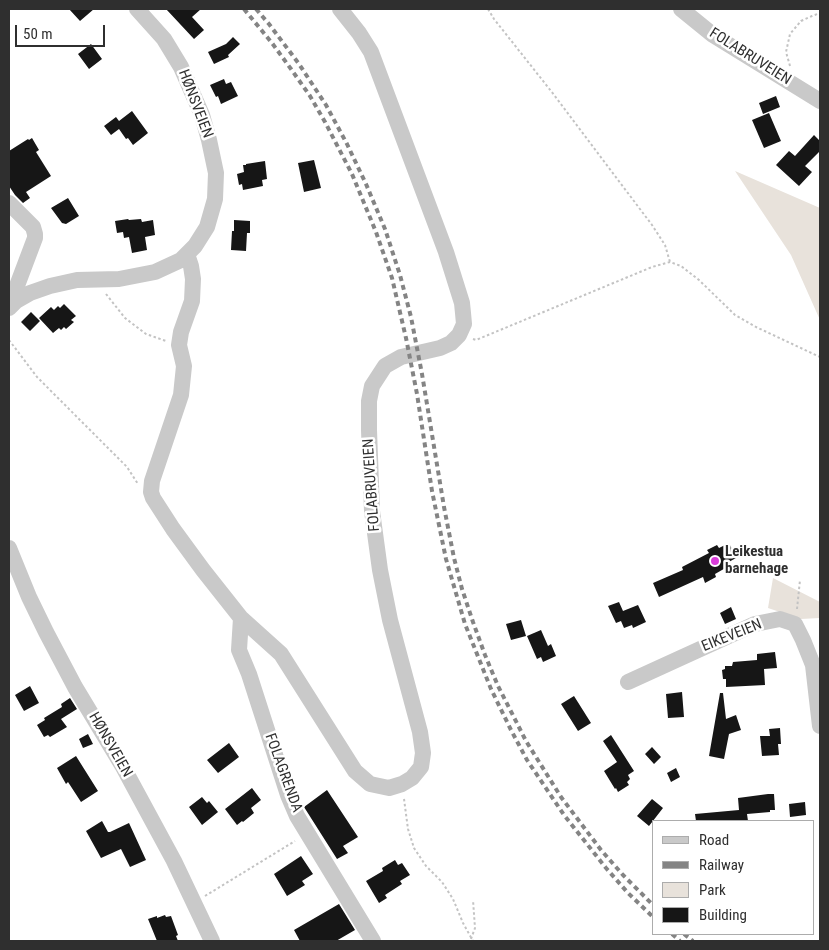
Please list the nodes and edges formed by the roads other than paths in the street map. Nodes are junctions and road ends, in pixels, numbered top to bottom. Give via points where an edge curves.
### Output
1 (137, 9) edge
2 (340, 9) edge
3 (682, 9) edge
4 (820, 101) edge
5 (9, 203) edge
6 (187, 254) junction
7 (12, 296) edge
8 (9, 548) edge
9 (241, 618) junction
10 (628, 682) dead end
11 (820, 726) edge
12 (212, 941) edge
13 (373, 941) edge

1 - 6 street, HØNSVEIEN via 164,39 181,67 210,140 216,172 215,199 207,227
2 - 9 street, FOLABRUVEIEN via 372,52 443,243 463,313 464,324 451,343 385,366 372,386 369,401 372,511 380,570 423,753 421,767 412,778 389,788 370,784 356,771 281,654
3 - 4 street, FOLABRUVEIEN via 713,35
5 - 7 street via 33,227 35,234
6 - 7 street, HØNSVEIEN via 155,272 118,279 77,280
6 - 9 street via 193,280 192,301 179,345 184,366 181,395 151,492 173,529
8 - 12 street, HØNSVEIEN via 46,632 122,765
9 - 13 street, FOLAGRENDA via 239,650 288,795 297,816
10 - 11 street, EIKEVEIEN via 755,624 780,619 795,624 804,640 813,665

